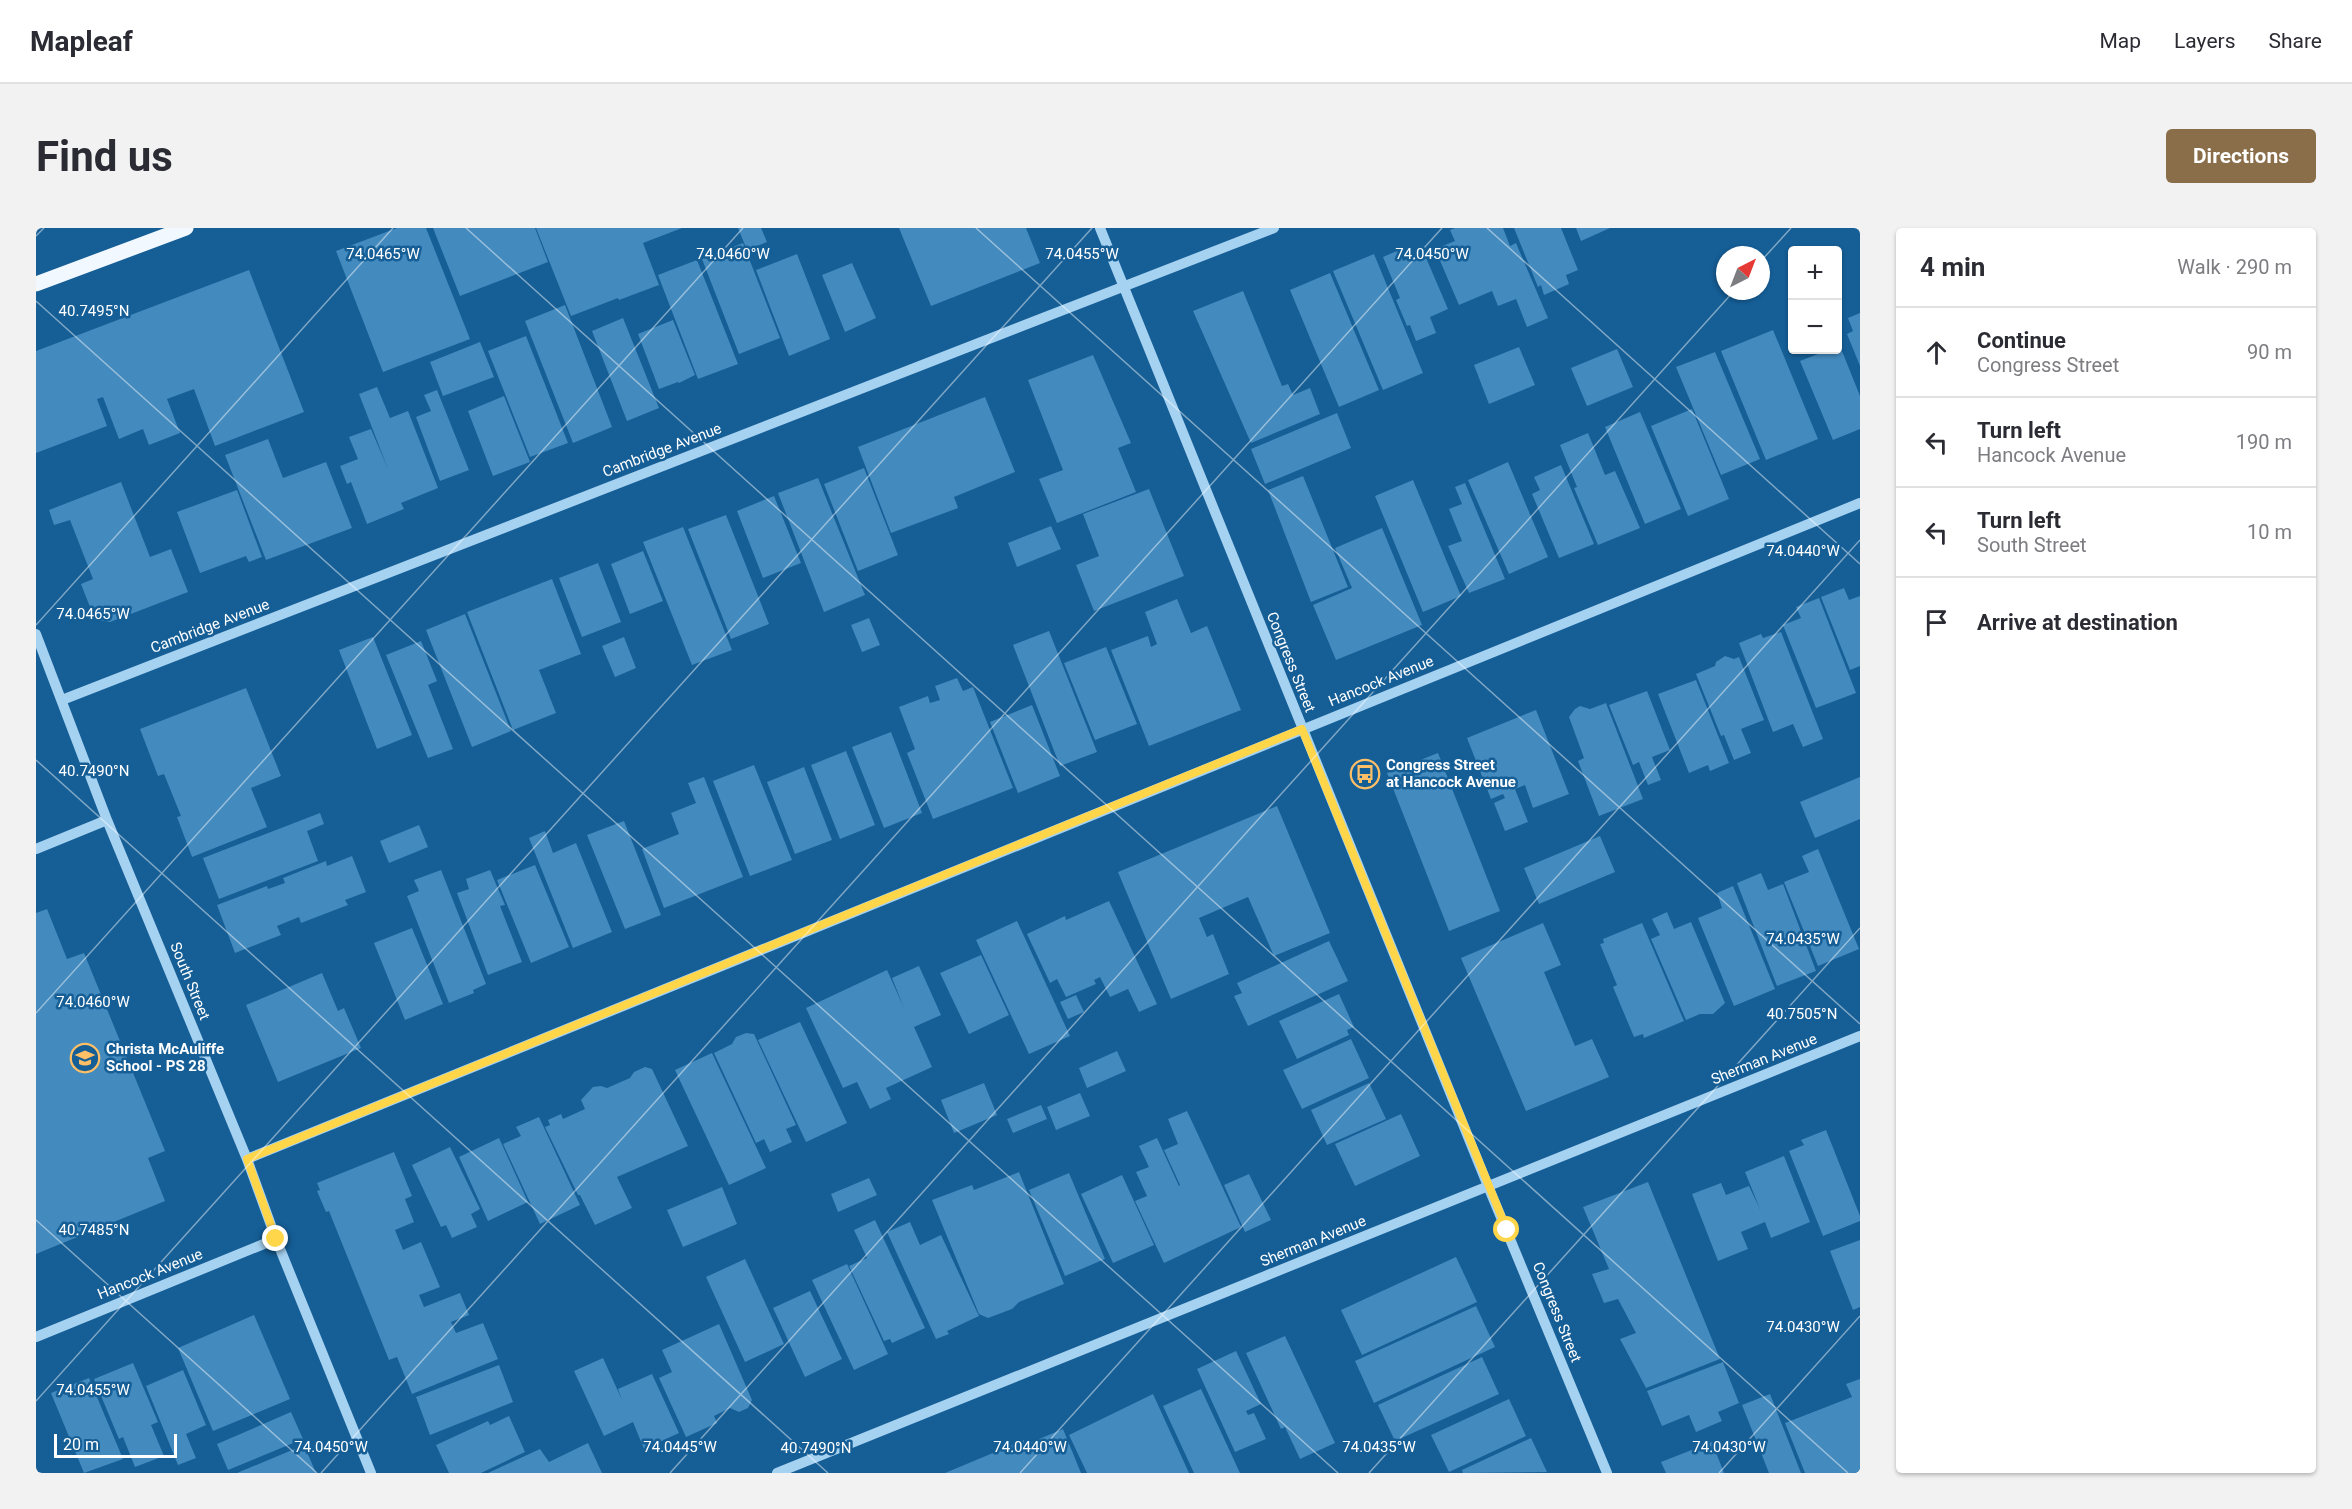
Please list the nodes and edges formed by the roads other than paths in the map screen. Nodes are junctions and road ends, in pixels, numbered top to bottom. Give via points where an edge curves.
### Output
1 (186, 228) edge
2 (1100, 228) edge
3 (1274, 228) edge
4 (36, 284) edge
5 (1123, 286) junction
6 (1860, 503) edge
7 (36, 634) edge
8 (62, 700) junction
9 (1302, 729) junction
10 (107, 820) junction
11 (36, 849) edge
12 (1860, 1036) edge
13 (247, 1159) junction
14 (1488, 1186) junction
15 (276, 1239) junction
16 (36, 1337) edge
17 (371, 1473) edge
18 (777, 1473) edge
19 (1607, 1473) edge

1 - 4 main road
2 - 5 street, Congress Street
3 - 5 street, Cambridge Avenue
5 - 8 street, Cambridge Avenue
5 - 9 street, Congress Street
6 - 9 street, Hancock Avenue
7 - 8 street, South Street
8 - 10 street, South Street
9 - 13 street, Hancock Avenue
9 - 14 street, Congress Street
10 - 11 street
10 - 13 street, South Street
12 - 14 street, Sherman Avenue
13 - 15 street, South Street
14 - 18 street, Sherman Avenue
14 - 19 street, Congress Street
15 - 16 street, Hancock Avenue
15 - 17 street, South Street

